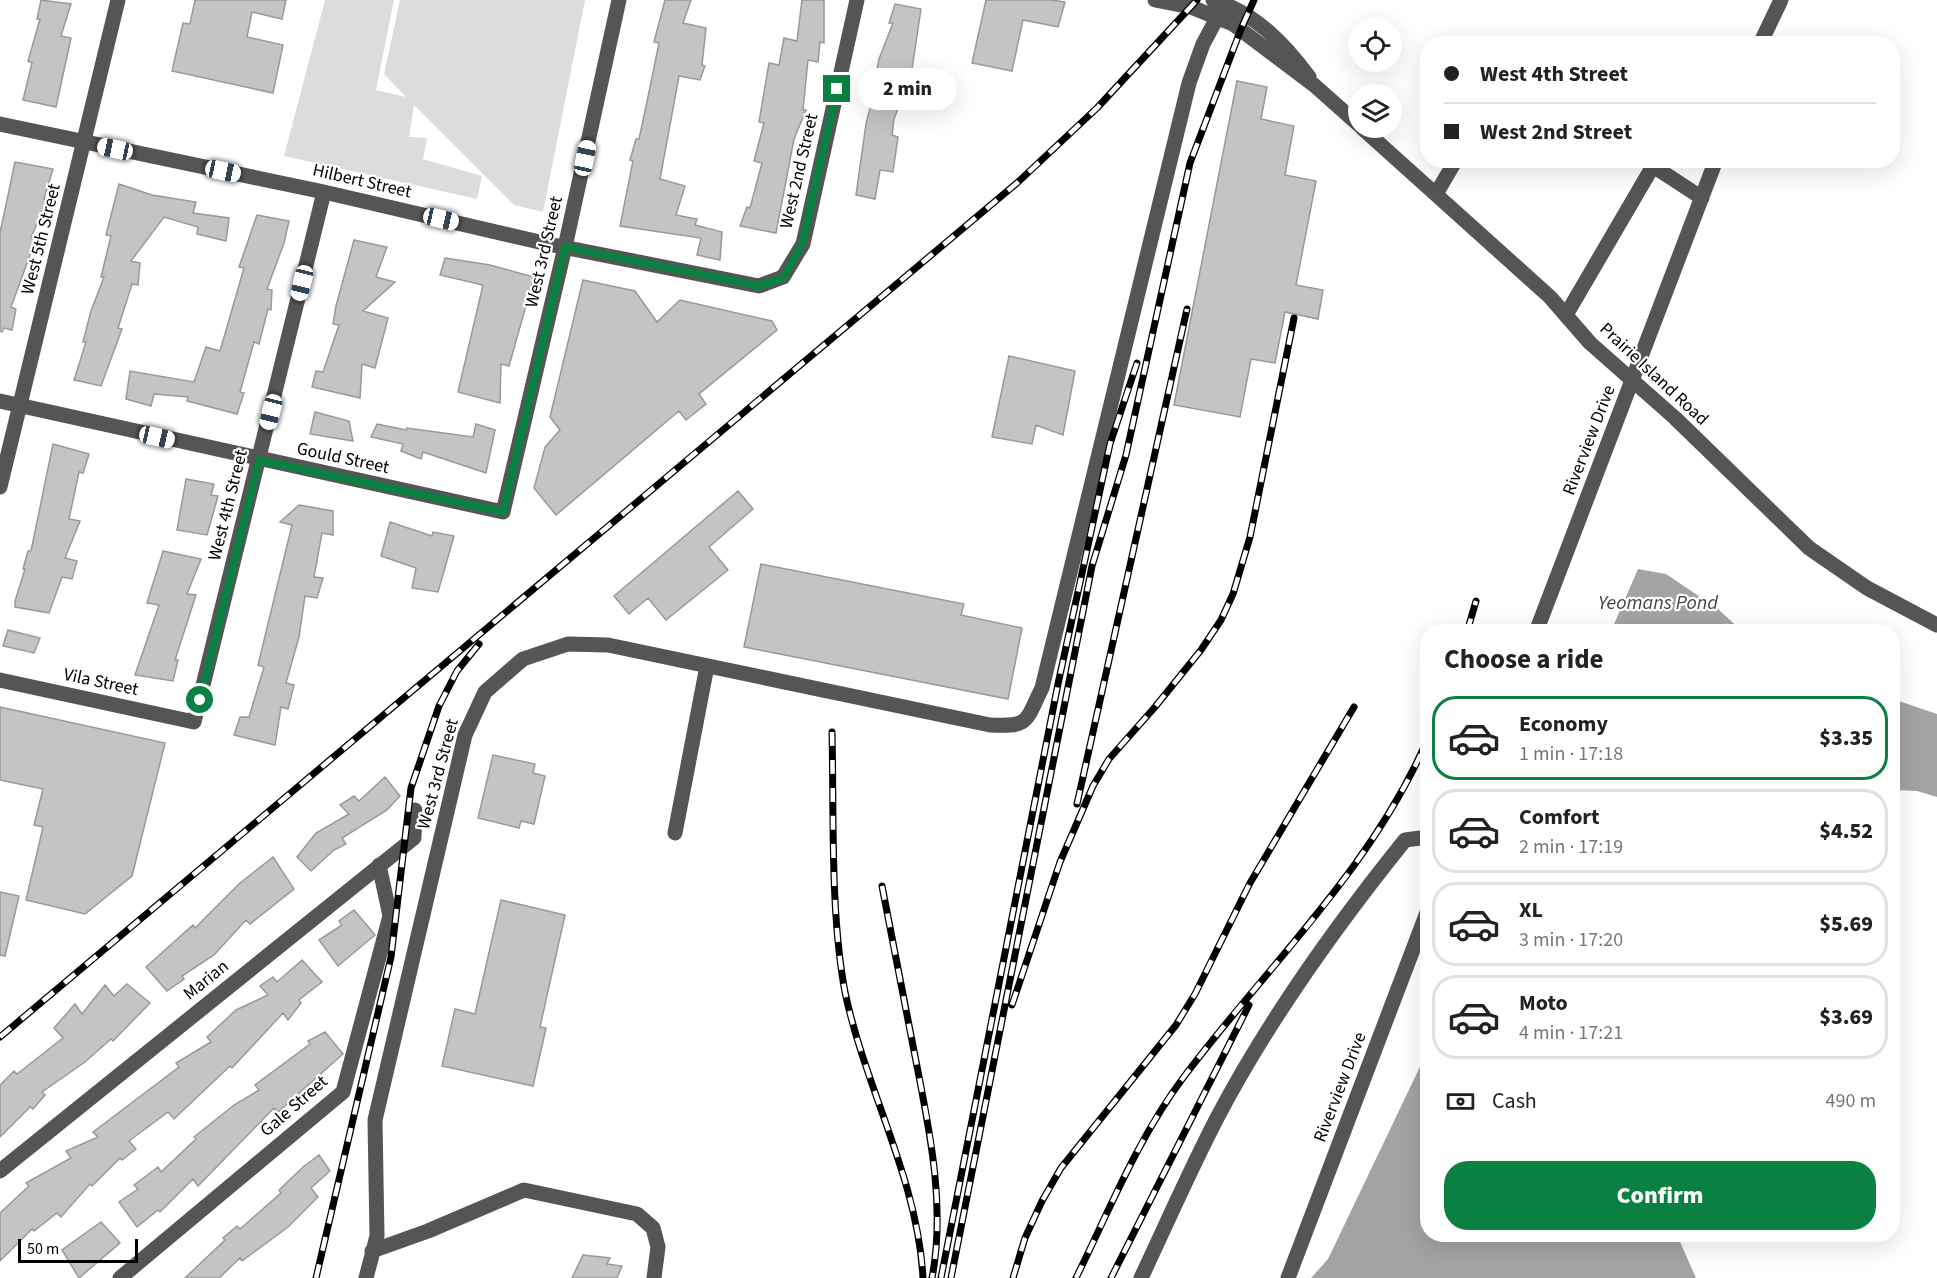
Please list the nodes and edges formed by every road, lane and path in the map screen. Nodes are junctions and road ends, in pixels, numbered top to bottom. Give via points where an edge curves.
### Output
1 (118, 0) edge
2 (619, 0) edge
3 (857, 0) edge
4 (1155, 0) edge
5 (1781, 0) edge
6 (1218, 7) edge
7 (1764, 36) edge
8 (1348, 115) edge
9 (0, 124) edge
10 (1373, 138) edge
11 (85, 143) junction
12 (1451, 168) edge
13 (1645, 168) edge
14 (1656, 168) edge
15 (1713, 168) edge
16 (324, 192) junction
17 (1436, 194) junction
18 (1702, 198) junction
19 (802, 244) joint
20 (565, 247) junction
21 (1566, 315) junction
22 (1632, 383) junction
23 (0, 401) edge
24 (20, 406) junction
25 (259, 460) junction
26 (0, 487) edge
27 (503, 512) joint
28 (1539, 624) edge
29 (1937, 625) edge
30 (707, 666) junction
31 (0, 680) edge
32 (195, 722) joint
33 (415, 810) dead end
34 (675, 833) dead end
35 (1420, 838) edge
36 (379, 865) junction
37 (1420, 931) edge
38 (0, 1171) edge
39 (372, 1251) junction
40 (120, 1278) edge
41 (366, 1278) edge
42 (654, 1278) edge
43 (1140, 1278) edge
44 (1288, 1278) edge

1 - 11 street, West 5th Street
2 - 20 street, West 3rd Street
3 - 19 street, West 2nd Street
4 - 6 street, Prairie Island Road
5 - 7 street
6 - 8 street, Prairie Island Road via 1253,20 1287,46 1314,84
6 - 30 street, West 3rd Street via 1189,83 1042,688 1025,722 1016,726 990,725
9 - 11 street, Hilbert Street
10 - 17 street, Prairie Island Road
11 - 16 street, Hilbert Street
11 - 24 street, West 5th Street
12 - 17 street
13 - 21 street
14 - 18 street
15 - 18 street, Riverview Drive
16 - 20 street, Hilbert Street
16 - 25 street, West 4th Street
17 - 21 street, Prairie Island Road
18 - 22 street, Riverview Drive
19 - 20 street, Hilbert Street via 783,278 759,286
20 - 27 street, West 3rd Street
21 - 22 street, Prairie Island Road
22 - 28 street, Riverview Drive
22 - 29 street, Prairie Island Road via 1675,418 1809,549 1867,588
23 - 24 street, Gould Street
24 - 25 street, Gould Street
24 - 26 street, West 5th Street
25 - 27 street, Gould Street
25 - 32 street, West 4th Street
30 - 34 street
30 - 39 street, West 3rd Street via 608,645 568,644 524,659 485,692 465,735 375,1120 377,1236
31 - 32 street, Vila Street
33 - 36 street, Marian via 414,838
35 - 43 street via 1405,840 1347,912 1265,1034 1217,1118
36 - 38 street, Marian
36 - 40 street, Gale Street via 390,916 343,1092
37 - 44 street, Riverview Drive
39 - 41 street, West 3rd Street
39 - 42 street via 524,1190 637,1214 653,1228 658,1247

